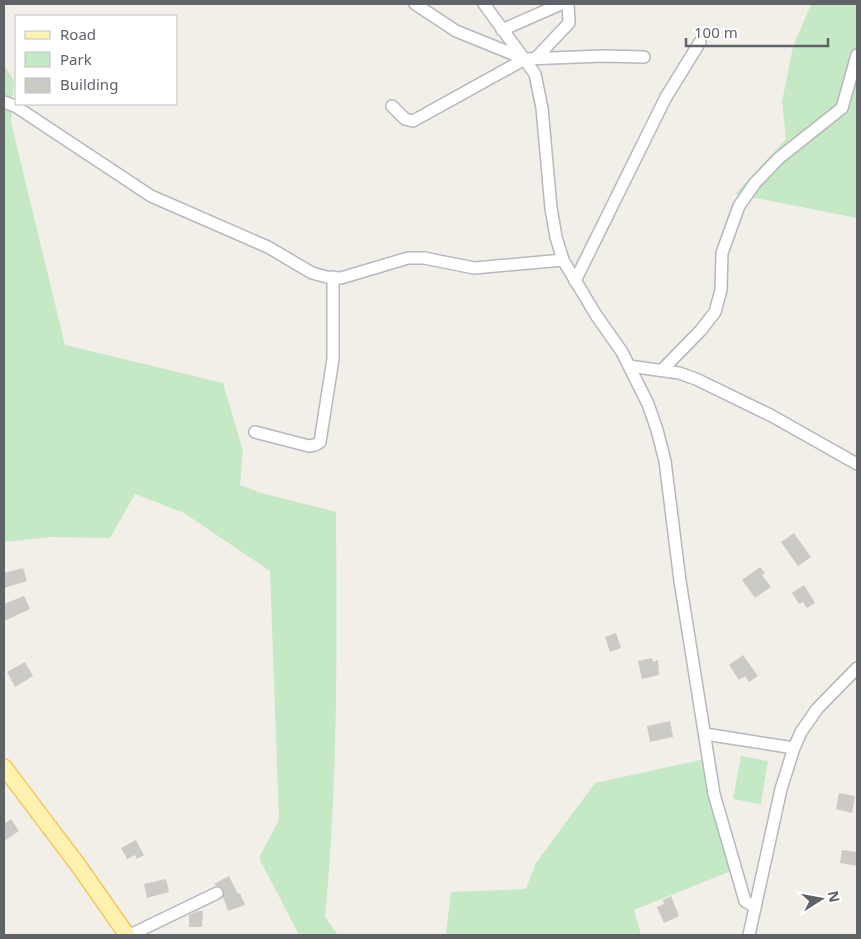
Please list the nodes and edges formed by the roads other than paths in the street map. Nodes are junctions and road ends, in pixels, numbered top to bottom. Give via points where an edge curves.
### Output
1 (415, 4) edge
2 (484, 4) edge
3 (560, 4) edge
4 (568, 4) edge
5 (502, 30) junction
6 (700, 42) dead end
7 (857, 55) edge
8 (644, 57) dead end
9 (530, 59) junction
10 (4, 102) edge
11 (392, 106) dead end
12 (563, 260) junction
13 (333, 277) junction
14 (575, 281) junction
15 (629, 366) junction
16 (662, 370) junction
17 (255, 432) dead end
18 (857, 464) edge
19 (857, 668) edge
20 (705, 734) junction
21 (794, 748) junction
22 (4, 767) edge
23 (217, 893) dead end
24 (756, 906) junction
25 (128, 935) edge
26 (749, 935) edge

1 - 9 street via 456,31
2 - 5 street
3 - 5 street
4 - 9 street via 569,23
5 - 9 street
6 - 14 street via 666,97
7 - 16 street via 842,108 779,158 739,206 722,253 715,312
8 - 9 street
9 - 11 street via 413,120 405,119
9 - 12 street via 538,86 551,208
10 - 13 street via 15,106 150,196 268,247 312,272
12 - 13 street via 474,268 408,258 360,273
12 - 14 street
13 - 17 street via 333,359 320,442 308,446
14 - 15 street
15 - 16 street
15 - 20 street via 648,404 665,461 680,581
16 - 18 street via 696,379 727,393
19 - 21 street via 818,709
20 - 21 street
20 - 24 street via 722,826 745,901
21 - 24 street
22 - 25 main road
23 - 25 street
24 - 26 street

